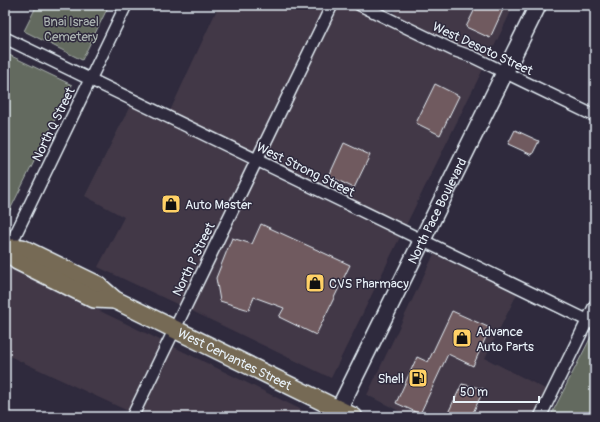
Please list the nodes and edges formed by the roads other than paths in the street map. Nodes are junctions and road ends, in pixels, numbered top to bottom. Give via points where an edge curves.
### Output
1 (126, 5) edge
2 (332, 5) edge
3 (360, 5) edge
4 (538, 5) edge
5 (5, 38) edge
6 (506, 73) junction
7 (90, 80) junction
8 (595, 116) edge
9 (257, 160) junction
10 (423, 241) junction
11 (6, 250) edge
12 (595, 305) edge
13 (591, 322) edge
14 (174, 328) junction
15 (338, 413) edge
16 (132, 417) edge
17 (354, 417) edge
18 (540, 417) edge

1 - 7 street, North Q Street
2 - 9 street, North P Street
3 - 6 street, West Desoto Street
4 - 6 main road, North Pace Boulevard
5 - 7 street, West Strong Street
6 - 8 street, West Desoto Street
6 - 10 main road, North Pace Boulevard
7 - 9 street, West Strong Street
7 - 11 street, North Q Street
9 - 10 street, West Strong Street
9 - 14 street, North P Street
10 - 13 street, West Strong Street
10 - 15 main road, North Pace Boulevard
11 - 14 main road, West Cervantes Street via 22,248 98,285 115,300
12 - 13 street
13 - 18 street
14 - 15 main road, West Cervantes Street
14 - 16 street, North P Street
15 - 17 main road, West Cervantes Street

